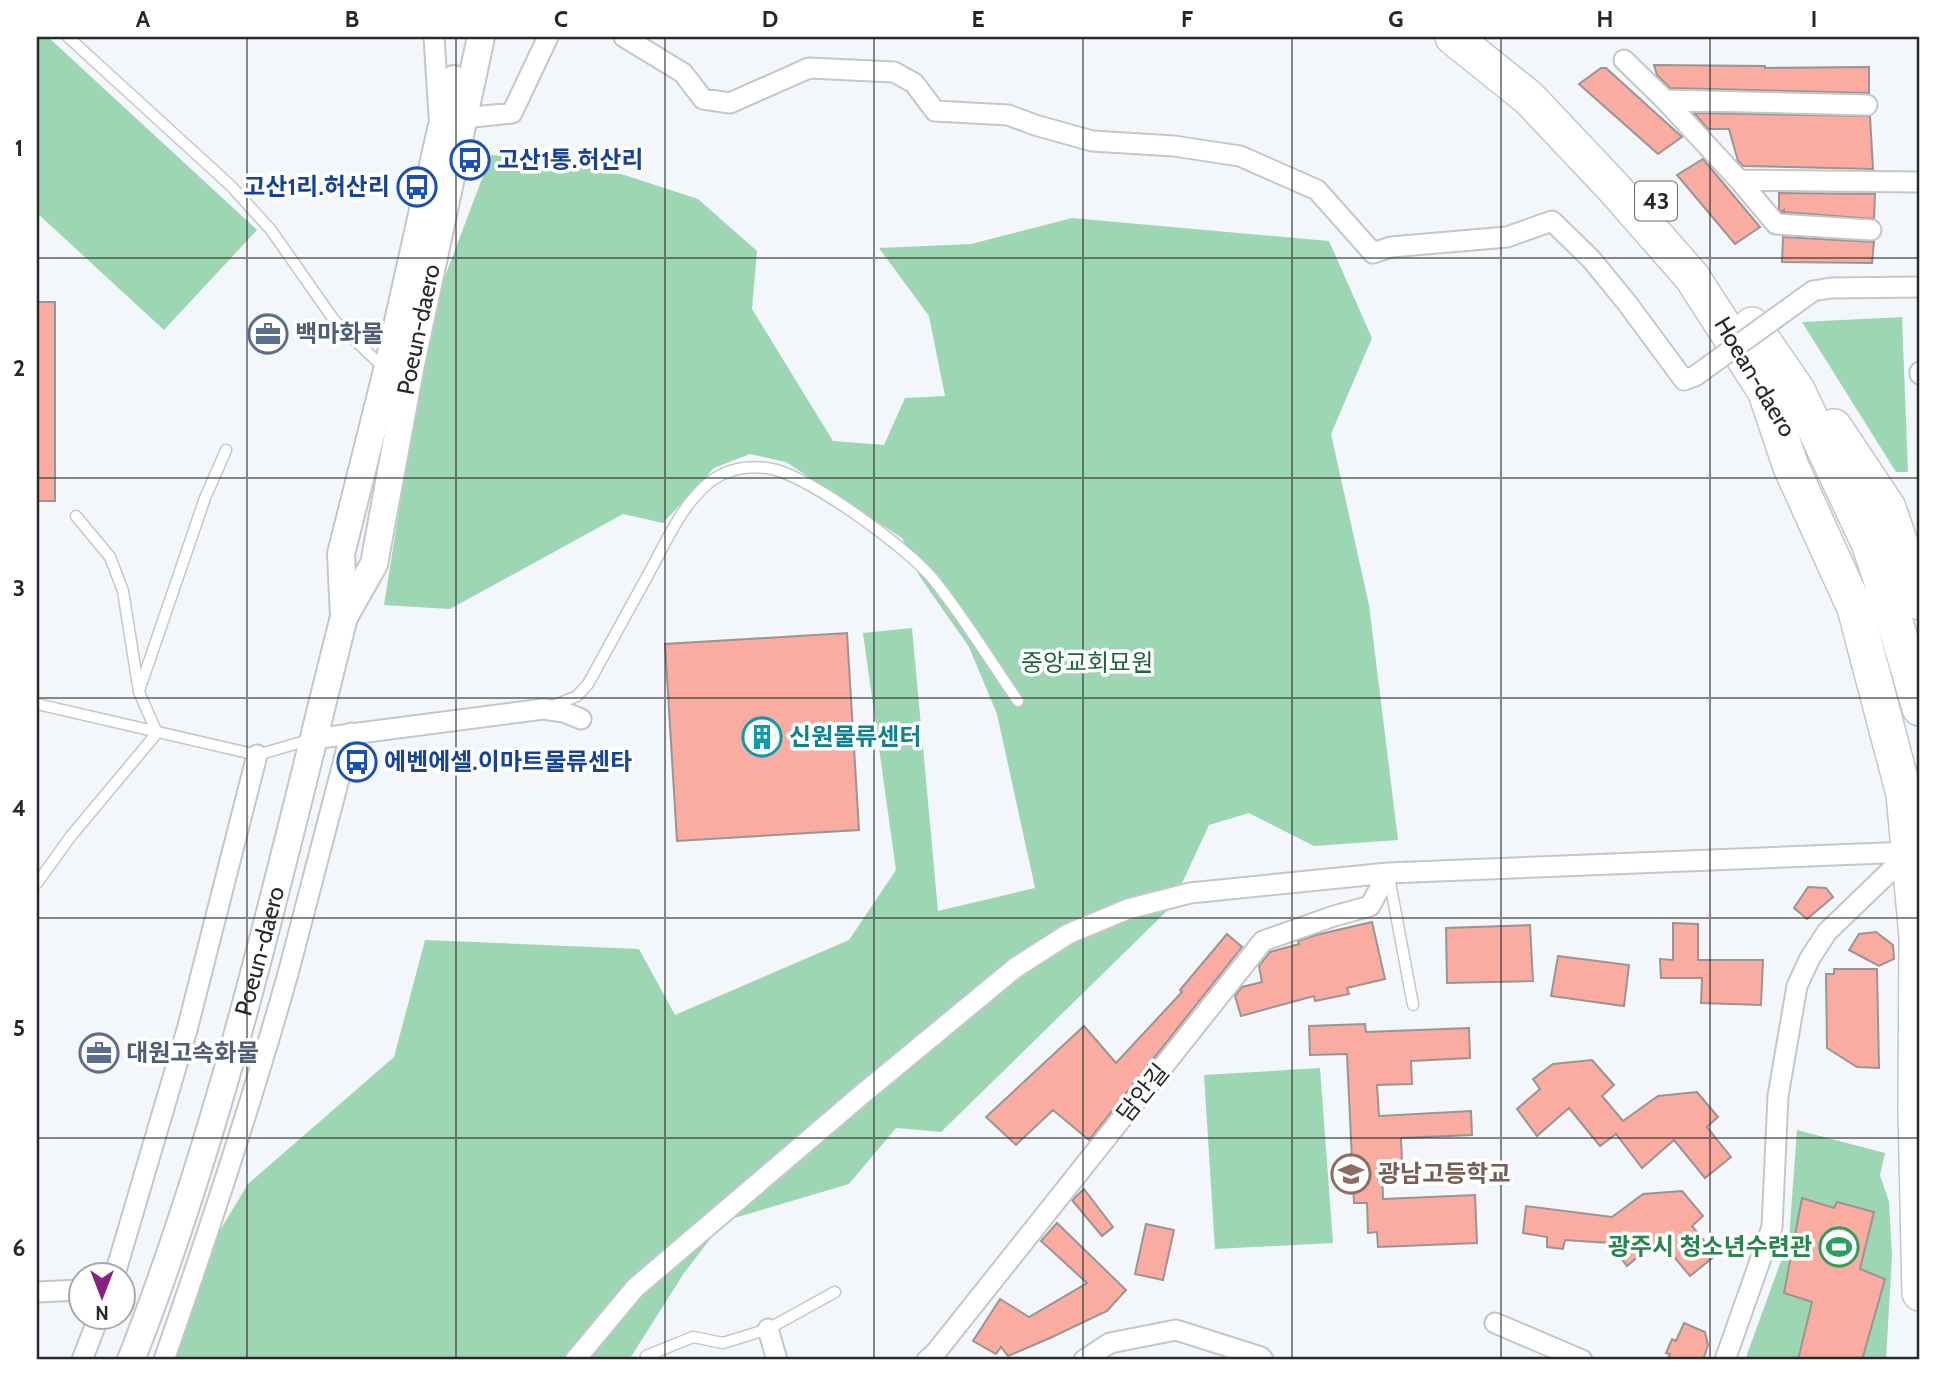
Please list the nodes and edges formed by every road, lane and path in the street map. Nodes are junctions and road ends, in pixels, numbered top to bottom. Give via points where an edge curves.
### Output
1 (68, 37) edge
2 (434, 37) edge
3 (463, 37) edge
4 (481, 37) edge
5 (548, 37) edge
6 (624, 37) edge
7 (1453, 37) edge
8 (1488, 37) edge
9 (1624, 60) dead end
10 (1665, 100) junction
11 (1867, 105) dead end
12 (464, 118) junction
13 (440, 134) junction
14 (1739, 180) junction
15 (1920, 182) edge
16 (1871, 230) dead end
17 (1920, 287) edge
18 (387, 371) junction
19 (1763, 384) junction
20 (1797, 390) junction
21 (226, 450) dead end
22 (76, 516) dead end
23 (1920, 602) edge
24 (344, 617) junction
25 (139, 692) junction
26 (1018, 701) dead end
27 (37, 704) edge
28 (1920, 708) edge
29 (543, 709) junction
30 (581, 719) dead end
31 (157, 733) junction
32 (351, 733) junction
33 (313, 738) junction
34 (257, 755) junction
35 (1920, 801) edge
36 (1915, 848) edge
37 (1388, 873) junction
38 (37, 883) edge
39 (1413, 1005) dead end
40 (119, 1260) edge
41 (66, 1291) edge
42 (37, 1292) edge
43 (835, 1292) dead end
44 (1920, 1293) edge
45 (1495, 1323) dead end
46 (768, 1329) junction
47 (94, 1330) edge
48 (646, 1356) dead end
49 (82, 1360) edge
50 (131, 1360) edge
51 (164, 1360) edge
52 (575, 1360) edge
53 (777, 1360) edge
54 (927, 1360) edge
55 (1084, 1360) edge
56 (1263, 1360) edge
57 (1582, 1360) edge
58 (1725, 1360) edge

1 - 18 lane via 231,186 271,230 334,320
2 - 13 street
3 - 13 street, Poeun-daero
4 - 12 street, Poeun-daero
5 - 12 street via 512,113
6 - 17 street, bridge via 683,74 703,99 730,103 809,68 894,72 914,83 935,111 1008,115 1091,141 1240,156 1317,190 1373,253 1391,247 1507,237 1552,221 1591,259 1684,380 1813,291
7 - 19 highway, Hoean-daero / 43 via 1529,98 1622,197 1692,277
8 - 20 highway, Hoean-daero / 43 via 1633,174 1710,266
9 - 10 street
10 - 11 street
10 - 14 street
12 - 24 street, Poeun-daero via 374,564
13 - 18 street, Poeun-daero
14 - 15 street
14 - 16 street via 1776,224
18 - 24 street, Poeun-daero via 341,554
19 - 35 highway, Hoean-daero / 43 via 1809,470 1848,560 1899,704
19 - 36 highway via 1791,467 1855,608
20 - 23 highway via 1833,426 1888,508
20 - 28 highway, Hoean-daero / 43 via 1869,543
21 - 25 lane via 205,498
22 - 25 lane via 110,557 123,590
24 - 33 street, Poeun-daero
25 - 31 lane
26 - 29 lane via 914,558 793,476 748,467 712,480 687,504 588,684 577,696
27 - 31 lane
29 - 30 street
29 - 32 street
31 - 34 lane
31 - 38 lane
32 - 33 street
32 - 51 street via 244,1120
33 - 34 lane
33 - 50 street, Poeun-daero via 200,1162
34 - 40 street via 187,1030
36 - 37 street
36 - 44 highway
36 - 58 street via 1827,932 1797,986 1778,1096 1772,1227
37 - 39 lane
37 - 52 street via 1190,892 1128,909 1069,934 994,985 635,1288
37 - 54 street, 담안길 via 1370,906 1263,941
41 - 42 street
43 - 46 lane
45 - 57 street
46 - 48 lane via 723,1343 693,1337
46 - 53 street
47 - 49 street
55 - 56 street via 1110,1343 1176,1329

